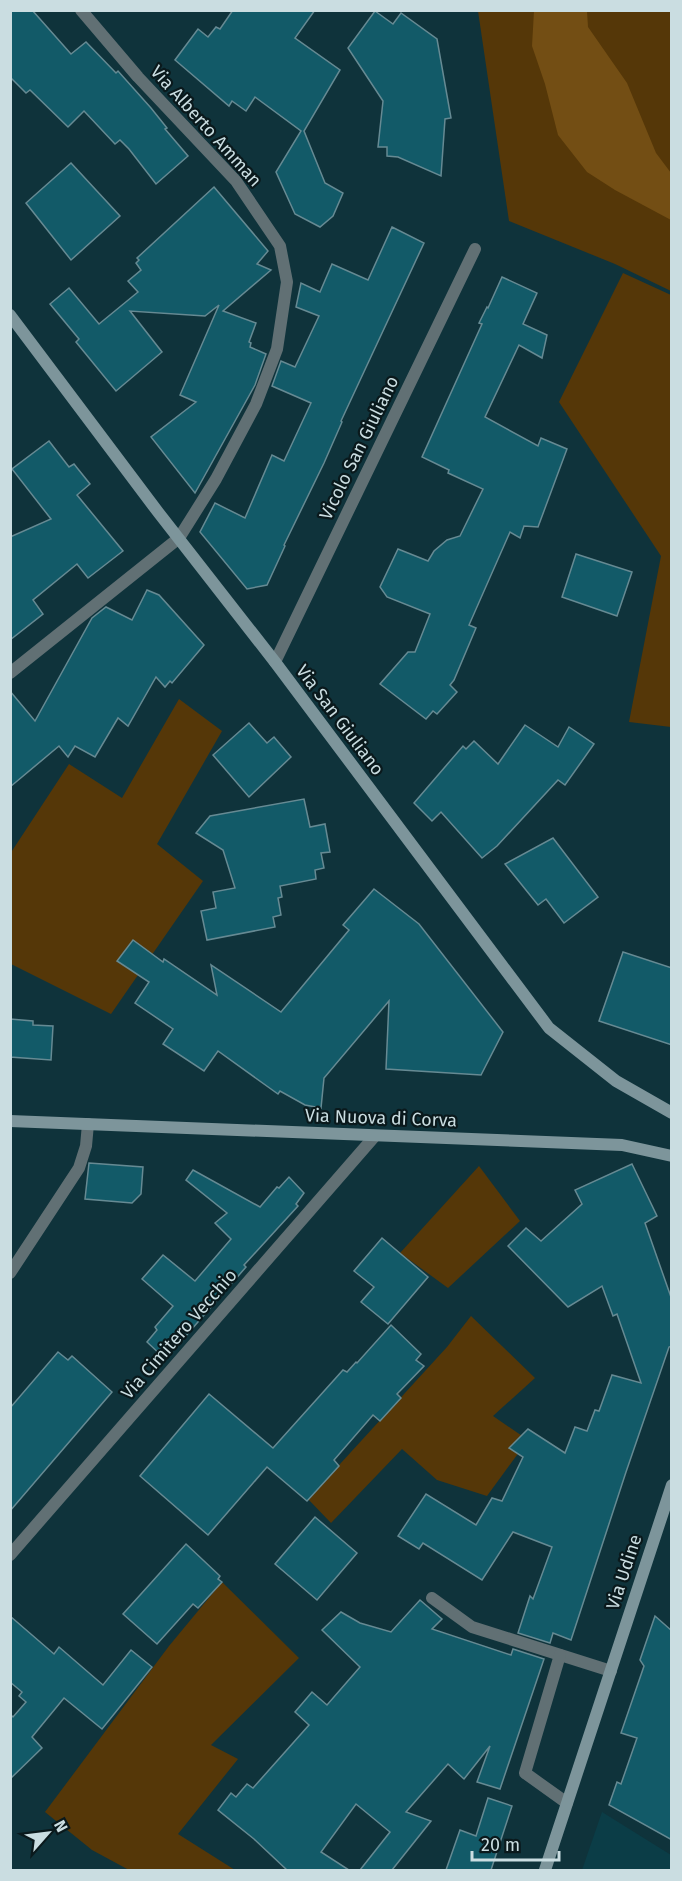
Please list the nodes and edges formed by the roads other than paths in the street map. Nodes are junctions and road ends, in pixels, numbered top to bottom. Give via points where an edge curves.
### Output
1 (81, 10) edge
2 (475, 249) dead end
3 (10, 315) edge
4 (179, 538) junction
5 (275, 663) junction
6 (10, 673) edge
7 (672, 1113) edge
8 (10, 1121) edge
9 (88, 1124) junction
10 (374, 1137) junction
11 (672, 1156) edge
12 (10, 1273) edge
13 (672, 1485) edge
14 (10, 1555) edge
15 (432, 1598) dead end
16 (560, 1654) junction
17 (611, 1671) junction
18 (567, 1803) junction
19 (545, 1870) edge

1 - 4 street, Via Alberto Amman via 236,181 280,246 287,282 277,349 256,404 216,480
2 - 5 street, Vicolo San Giuliano
3 - 4 main road, Via San Giuliano
4 - 5 main road, Via San Giuliano
4 - 6 street, Via Alberto Amman
5 - 7 main road, Via San Giuliano via 549,1028 616,1081
8 - 9 main road, Via Nuova di Corva
9 - 10 main road, Via Nuova di Corva
9 - 12 street via 79,1168
10 - 11 main road, Via Nuova di Corva via 622,1145
10 - 14 street, Via Cimitero Vecchio
13 - 17 main road, Via Udine
15 - 16 street via 472,1627
16 - 17 street
16 - 18 street via 525,1773
17 - 18 main road, Via Udine
18 - 19 main road, Via Udine

